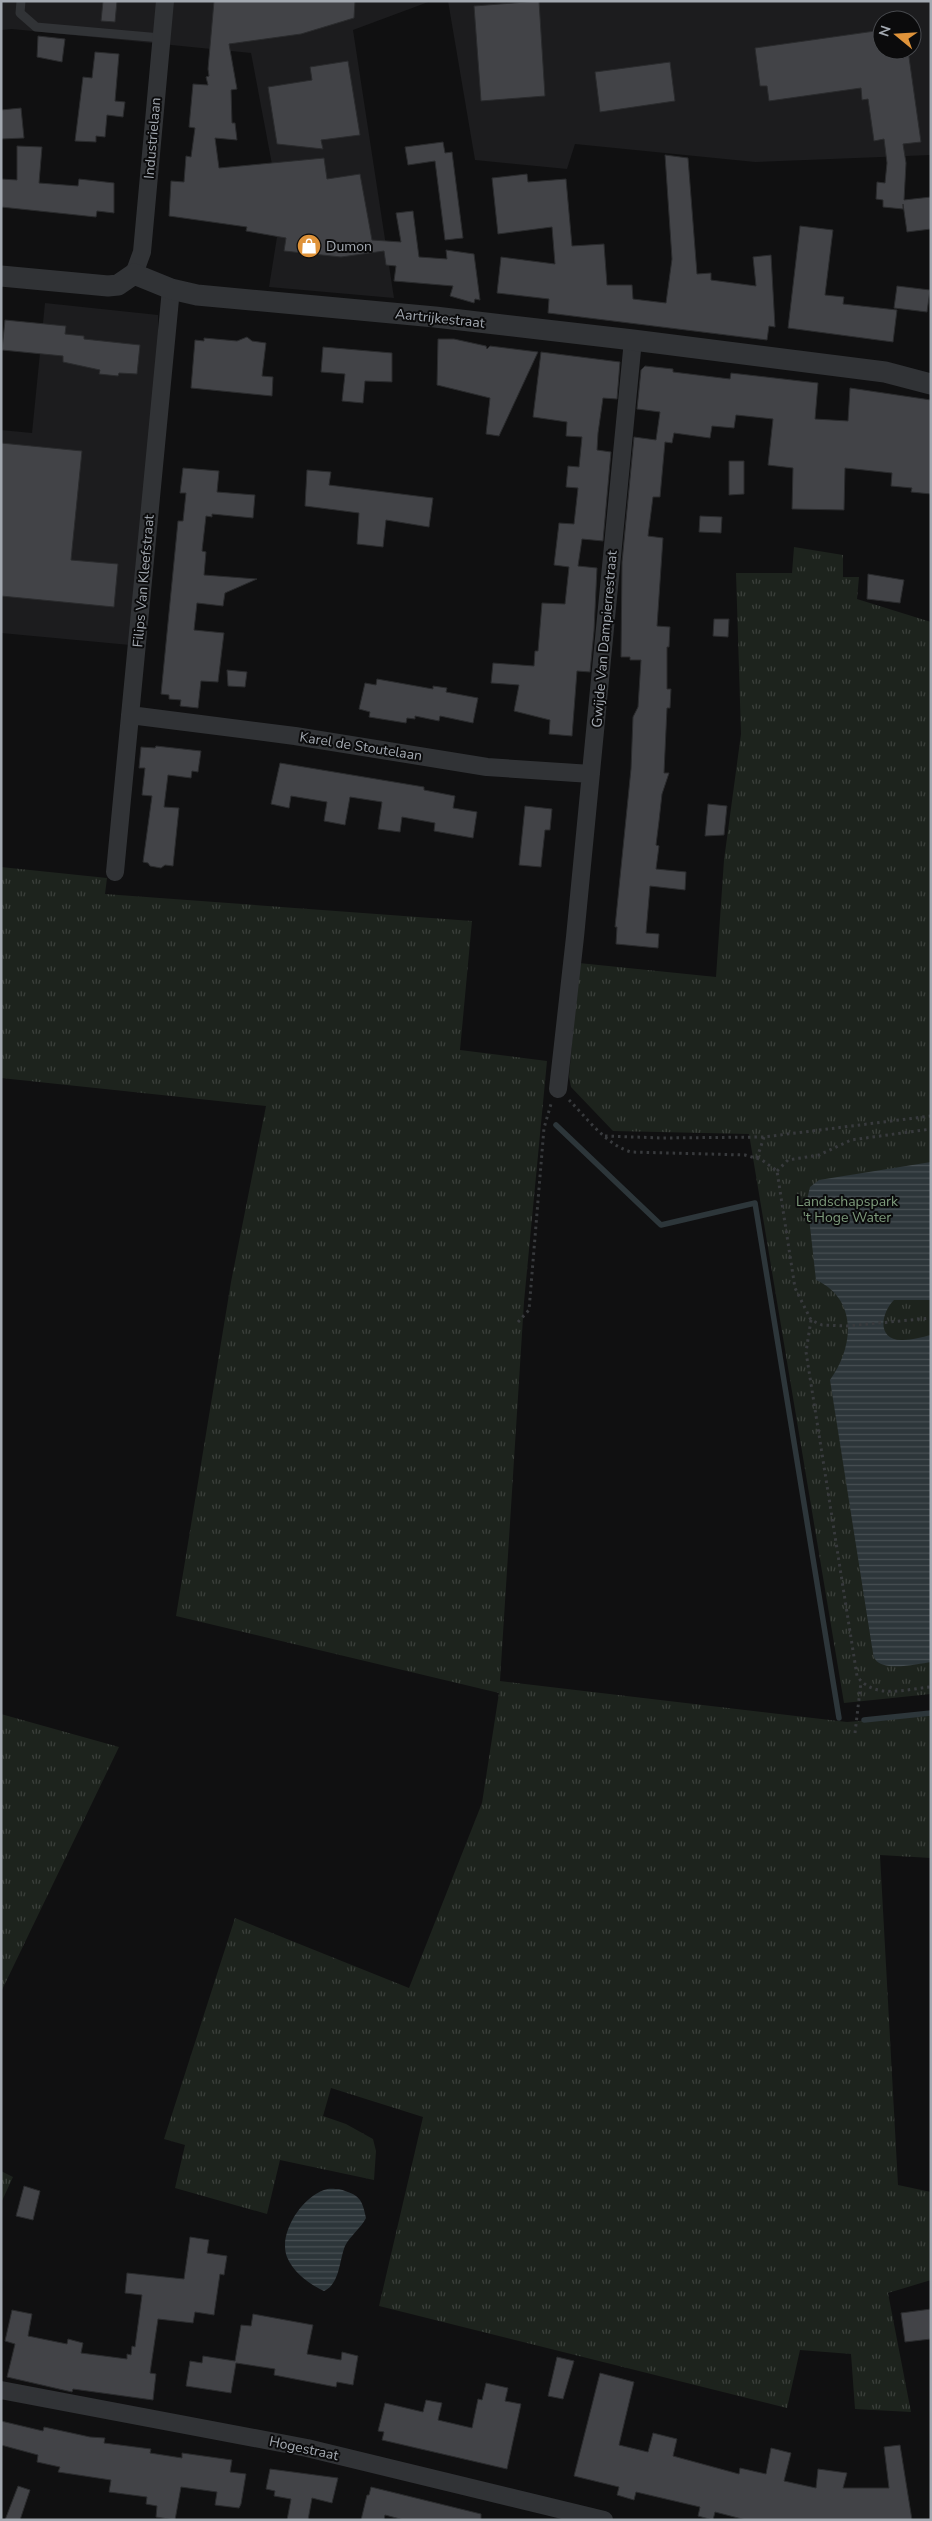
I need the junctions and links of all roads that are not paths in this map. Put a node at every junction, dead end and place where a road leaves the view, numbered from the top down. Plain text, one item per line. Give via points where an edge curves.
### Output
1 (21, 1) edge
2 (165, 1) edge
3 (161, 38) junction
4 (134, 274) junction
5 (1, 276) edge
6 (171, 289) junction
7 (633, 340) junction
8 (931, 370) edge
9 (885, 372) junction
10 (931, 384) edge
11 (130, 716) junction
12 (591, 774) junction
13 (115, 872) dead end
14 (558, 1089) road end
15 (1, 2390) edge
16 (604, 2520) edge

1 - 3 lane via 20,13 36,27
2 - 3 street, Industrielaan
3 - 4 street, Industrielaan via 142,252
4 - 5 street via 118,285 108,286
4 - 6 street, Aartrijkestraat
6 - 7 street, Aartrijkestraat via 197,295 436,317
6 - 11 street, Filips Van Kleefstraat
7 - 9 street, Aartrijkestraat
7 - 12 street, Gwijde Van Dampierrestraat
8 - 9 street, Aartrijkestraat
9 - 10 street, Aartrijkestraat
11 - 12 street, Karel de Stoutelaan via 295,736 487,767
11 - 13 street, Filips Van Kleefstraat
12 - 14 street, Gwijde Van Dampierrestraat
15 - 16 street, Hogestraat via 307,2448

